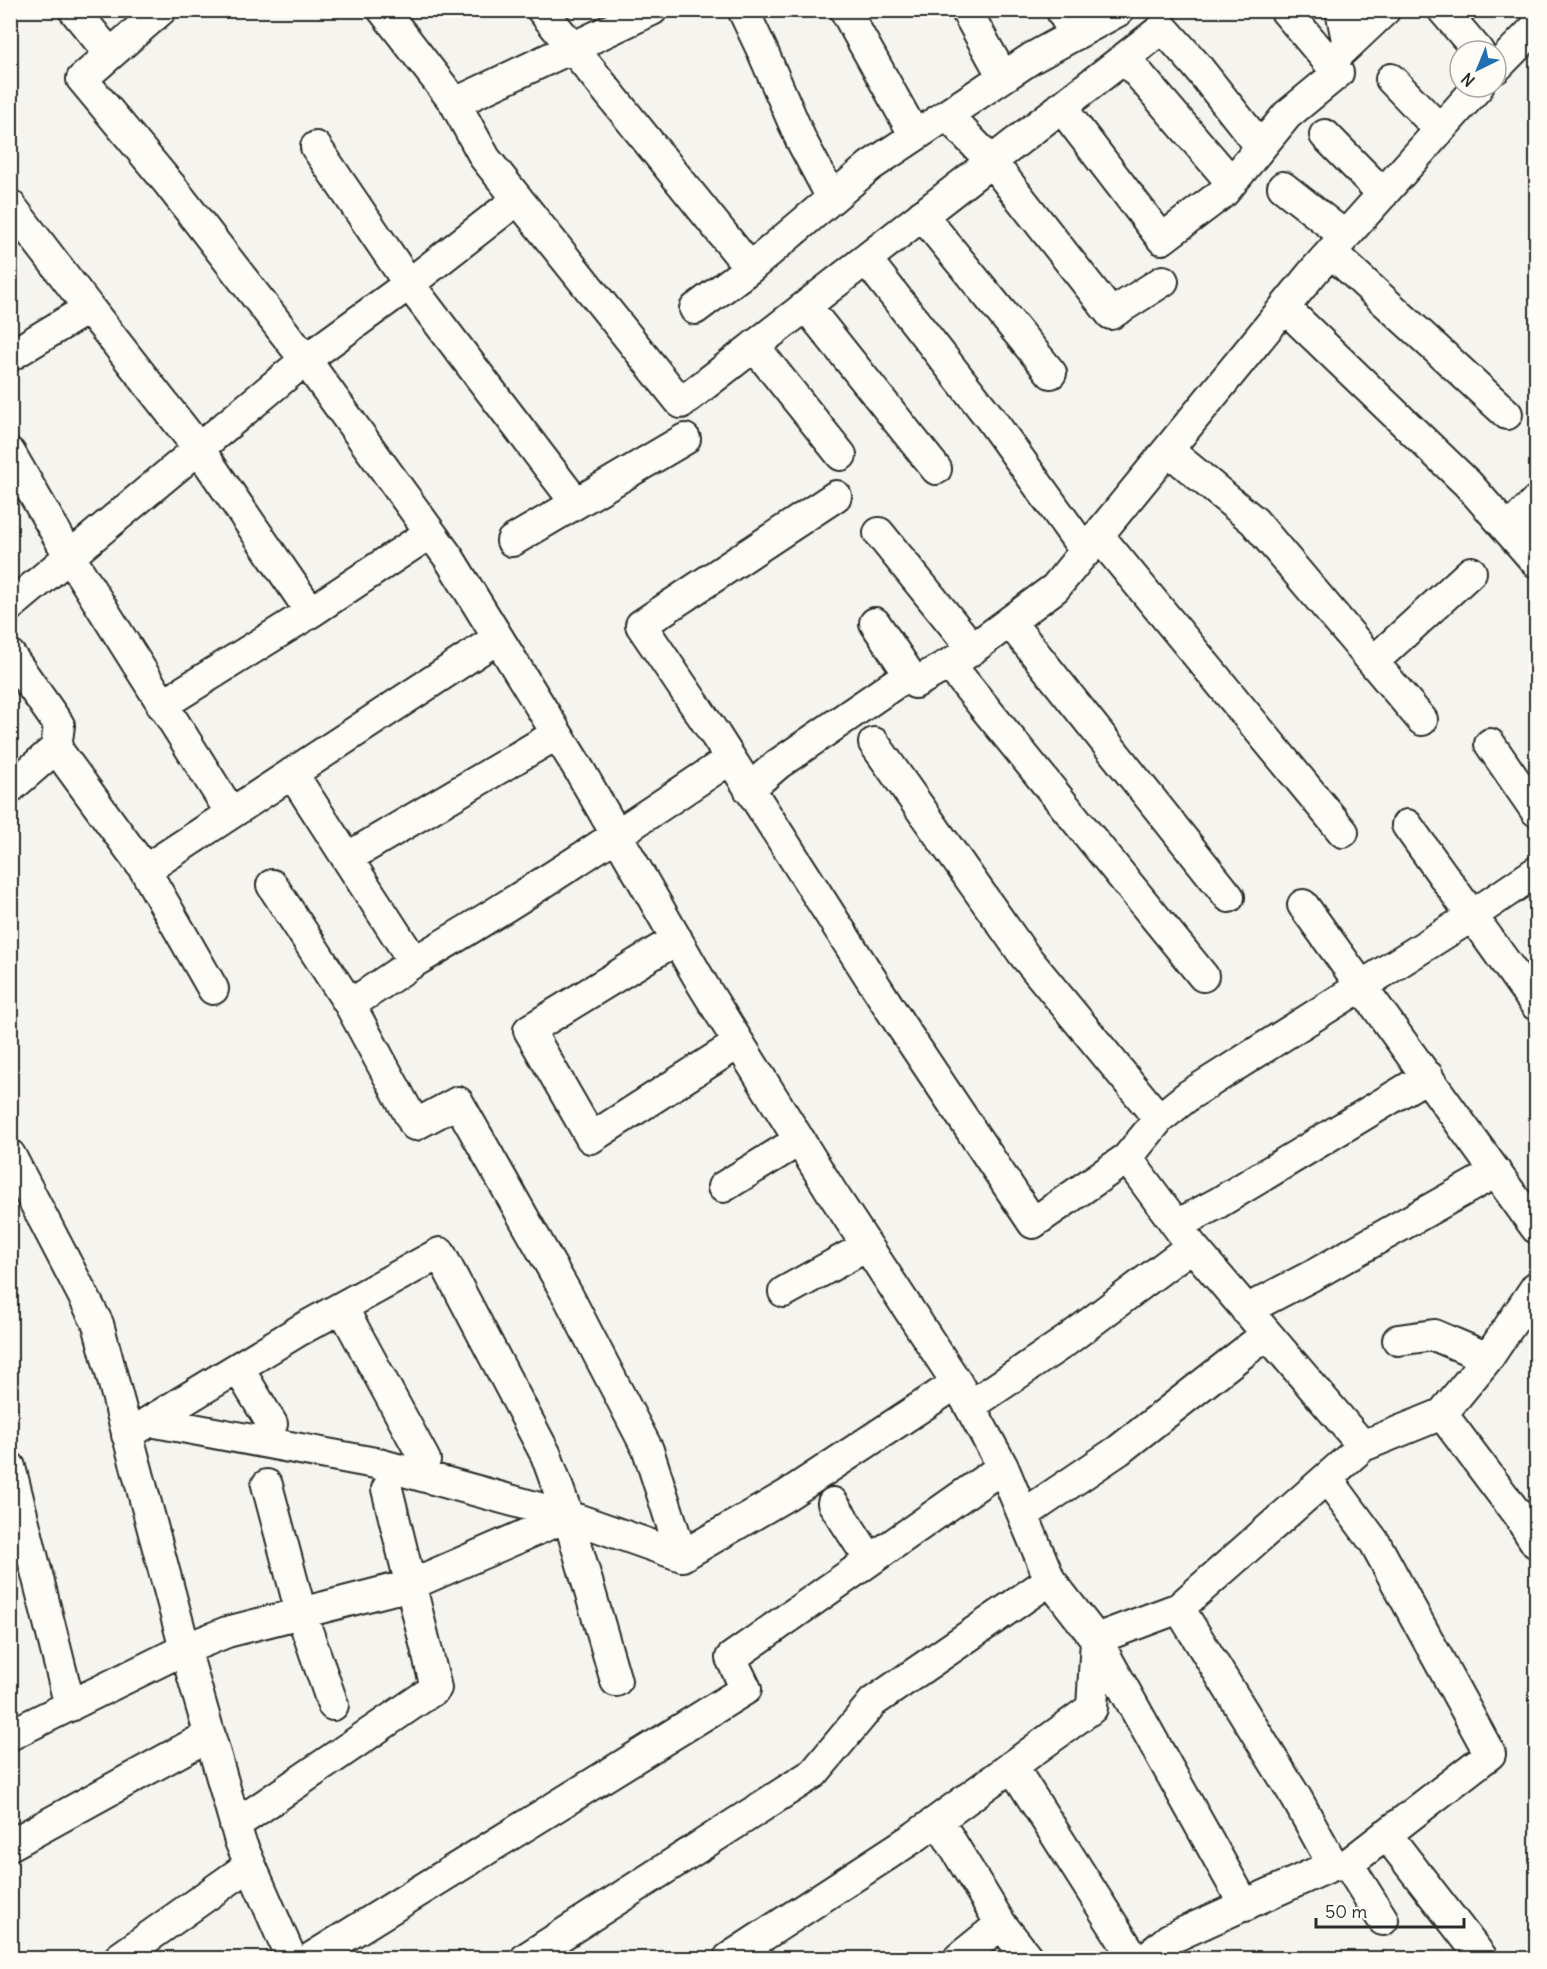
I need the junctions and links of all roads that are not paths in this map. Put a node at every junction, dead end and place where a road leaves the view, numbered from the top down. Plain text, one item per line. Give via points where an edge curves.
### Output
1 (74, 10) edge
2 (161, 10) edge
3 (383, 10) edge
4 (542, 10) edge
5 (652, 10) edge
6 (743, 10) edge
7 (845, 10) edge
8 (966, 10) edge
9 (1285, 10) edge
10 (1341, 10) edge
11 (1385, 10) edge
12 (1443, 10) edge
13 (1118, 11) edge
14 (1068, 23) edge
15 (1536, 27) edge
16 (1468, 39) edge
17 (571, 48) junction
18 (1132, 52) junction
19 (111, 54) junction
20 (1339, 54) junction
21 (1508, 56) edge
22 (1003, 77) junction
23 (1391, 79) dead end
24 (1467, 99) edge
25 (455, 103) junction
26 (1061, 107) junction
27 (946, 115) junction
28 (1440, 130) junction
29 (1324, 135) dead end
30 (915, 136) junction
31 (1260, 146) junction
32 (316, 147) dead end
33 (992, 161) junction
34 (1231, 182) junction
35 (1282, 187) dead end
36 (1383, 194) junction
37 (832, 198) junction
38 (518, 199) junction
39 (10, 204) edge
40 (922, 215) junction
41 (1338, 244) junction
42 (866, 259) junction
43 (750, 268) junction
44 (1163, 281) dead end
45 (409, 284) junction
46 (806, 306) junction
47 (89, 308) junction
48 (1284, 308) junction
49 (695, 309) dead end
50 (754, 346) junction
51 (10, 356) edge
52 (305, 360) junction
53 (1051, 373) dead end
54 (1507, 414) dead end
55 (686, 439) dead end
56 (199, 449) junction
57 (1169, 451) junction
58 (10, 453) edge
59 (841, 455) dead end
60 (936, 469) dead end
61 (836, 496) dead end
62 (1536, 501) edge
63 (576, 503) junction
64 (1508, 530) junction
65 (430, 533) junction
66 (879, 533) dead end
67 (512, 541) dead end
68 (1092, 544) junction
69 (70, 557) junction
70 (1536, 562) edge
71 (1471, 572) dead end
72 (10, 606) edge
73 (311, 612) junction
74 (875, 622) dead end
75 (1010, 622) junction
76 (498, 638) junction
77 (10, 655) edge
78 (962, 657) junction
79 (1373, 662) junction
80 (909, 674) junction
81 (162, 705) junction
82 (1422, 720) dead end
83 (557, 734) junction
84 (874, 742) dead end
85 (1490, 744) dead end
86 (56, 748) junction
87 (730, 759) junction
88 (292, 773) junction
89 (10, 788) edge
90 (749, 789) junction
91 (1536, 811) edge
92 (231, 813) junction
93 (1407, 825) dead end
94 (1343, 832) dead end
95 (617, 835) junction
96 (347, 858) junction
97 (145, 870) junction
98 (1536, 872) edge
99 (272, 885) dead end
100 (1229, 897) dead end
101 (1303, 905) dead end
102 (1472, 916) junction
103 (677, 939) junction
104 (414, 962) junction
105 (1203, 976) dead end
106 (1361, 987) junction
107 (213, 988) dead end
108 (350, 1005) junction
109 (1536, 1005) edge
110 (739, 1043) junction
111 (1428, 1077) junction
112 (1159, 1119) junction
113 (800, 1140) junction
114 (10, 1155) edge
115 (1127, 1158) junction
116 (1496, 1172) junction
117 (723, 1187) dead end
118 (1536, 1228) edge
119 (1184, 1235) junction
120 (867, 1246) junction
121 (1536, 1287) edge
122 (784, 1292) dead end
123 (342, 1307) junction
124 (1246, 1310) junction
125 (1267, 1334) junction
126 (1398, 1340) dead end
127 (1488, 1358) junction
128 (238, 1368) junction
129 (963, 1394) junction
130 (1442, 1414) junction
131 (272, 1424) dead end
132 (138, 1428) junction
133 (1363, 1446) junction
134 (425, 1460) dead end
135 (10, 1467) edge
136 (1003, 1467) junction
137 (1327, 1478) junction
138 (267, 1485) dead end
139 (387, 1489) dead end
140 (833, 1503) dead end
141 (1023, 1515) junction
142 (568, 1516) junction
143 (1536, 1543) edge
144 (682, 1556) junction
145 (870, 1560) junction
146 (1050, 1580) junction
147 (410, 1585) junction
148 (1179, 1608) junction
149 (301, 1613) junction
150 (1096, 1639) junction
151 (185, 1649) junction
152 (616, 1681) dead end
153 (333, 1705) dead end
154 (70, 1706) junction
155 (10, 1735) edge
156 (210, 1735) junction
157 (1012, 1766) junction
158 (938, 1820) junction
159 (236, 1825) junction
160 (1386, 1834) junction
161 (10, 1845) edge
162 (250, 1864) junction
163 (1340, 1865) junction
164 (1245, 1906) junction
165 (1383, 1920) dead end
166 (1001, 1924) junction
167 (119, 1959) edge
168 (291, 1959) edge
169 (310, 1959) edge
170 (526, 1959) edge
171 (729, 1959) edge
172 (959, 1959) edge
173 (1028, 1959) edge
174 (1134, 1959) edge
175 (1146, 1959) edge
176 (1482, 1959) edge

1 - 19 street
2 - 19 street
3 - 25 street
4 - 17 street
5 - 17 street
6 - 37 street via 801,140
7 - 30 street
8 - 22 street
9 - 20 street
10 - 20 street
11 - 20 street
12 - 16 street
13 - 14 street
13 - 18 street
14 - 22 street via 1032,58
15 - 21 street
17 - 25 street
17 - 43 street
18 - 26 street
18 - 31 street via 1163,28
18 - 34 street
19 - 52 street via 82,79 170,185
20 - 31 street via 1338,73 1287,115
22 - 27 street
23 - 28 street
24 - 28 street
25 - 38 street via 485,158
26 - 33 street
26 - 34 street via 1162,239 1224,192
27 - 30 street
27 - 33 street
28 - 36 street
29 - 36 street
30 - 37 street
31 - 34 street
32 - 45 street
33 - 40 street
33 - 44 street via 1111,314
35 - 41 street
36 - 41 street
37 - 43 street
38 - 45 street
38 - 50 street via 681,403
39 - 47 street
40 - 42 street
40 - 53 street
41 - 48 street
41 - 54 street
42 - 46 street
42 - 68 street
43 - 49 street
45 - 52 street
45 - 63 street
46 - 50 street
46 - 60 street
47 - 51 street
47 - 56 street
48 - 57 street
48 - 64 street via 1468,484
50 - 59 street
52 - 56 street
52 - 65 street
55 - 63 street
56 - 69 street
56 - 73 street
57 - 68 street
57 - 79 street via 1254,521
58 - 69 street
61 - 87 street via 641,625
62 - 64 street
63 - 67 street
64 - 70 street
65 - 73 street
65 - 76 street
66 - 78 street
68 - 75 street via 1055,588
68 - 94 street
69 - 72 street
69 - 81 street
71 - 79 street
73 - 81 street
74 - 80 street
75 - 78 street
75 - 100 street
76 - 83 street
76 - 88 street
77 - 86 street via 59,725
78 - 80 street via 915,683
78 - 105 street
79 - 82 street
80 - 90 street via 778,764
81 - 92 street
83 - 95 street
83 - 96 street
84 - 112 street via 1024,955
85 - 91 street
86 - 89 street
86 - 97 street
87 - 90 street
87 - 95 street
88 - 92 street
88 - 96 street
90 - 115 street via 1033,1222
92 - 97 street
93 - 102 street
95 - 103 street
95 - 104 street
96 - 104 street
97 - 107 street
98 - 102 street
99 - 108 street
101 - 106 street
102 - 106 street
102 - 109 street
103 - 110 street
103 - 110 street via 529,1030 591,1138
104 - 108 street
106 - 111 street
106 - 112 street via 1189,1095
108 - 144 street via 415,1125 458,1102 568,1296 648,1450
110 - 113 street
111 - 116 street
111 - 119 street via 1218,1203
112 - 115 street
113 - 117 street
113 - 120 street
114 - 132 street via 98,1324
115 - 119 street
116 - 118 street
116 - 124 street
119 - 124 street
119 - 129 street via 1066,1341
120 - 122 street
120 - 129 street
121 - 127 street
123 - 128 street
123 - 134 street
123 - 142 street via 440,1253 546,1455
124 - 125 street
125 - 133 street
125 - 141 street via 1119,1450
126 - 127 street via 1434,1335
127 - 130 street
128 - 131 street
128 - 132 street
129 - 136 street
129 - 144 street
130 - 133 street
130 - 143 street
132 - 142 street via 375,1463
132 - 151 street via 157,1540
133 - 137 street
135 - 154 street
136 - 141 street
136 - 145 street
137 - 148 street
137 - 160 street via 1375,1543 1490,1754
138 - 149 street
139 - 147 street
140 - 145 street
141 - 146 street
142 - 144 street
142 - 147 street
142 - 152 street
145 - 169 street via 731,1658 746,1689
146 - 150 street
146 - 170 street via 873,1702 814,1773
147 - 149 street
147 - 159 street via 436,1688
148 - 150 street
148 - 163 street
149 - 151 street via 227,1632
149 - 153 street
150 - 157 street via 1092,1708
150 - 164 street
151 - 154 street
151 - 156 street
154 - 155 street
156 - 159 street
156 - 161 street
157 - 158 street
157 - 174 street
158 - 166 street
158 - 171 street
159 - 162 street
160 - 163 street
160 - 176 street
162 - 167 street
162 - 168 street
163 - 164 street
163 - 165 street
164 - 175 street via 1169,1939
166 - 172 street
166 - 173 street

